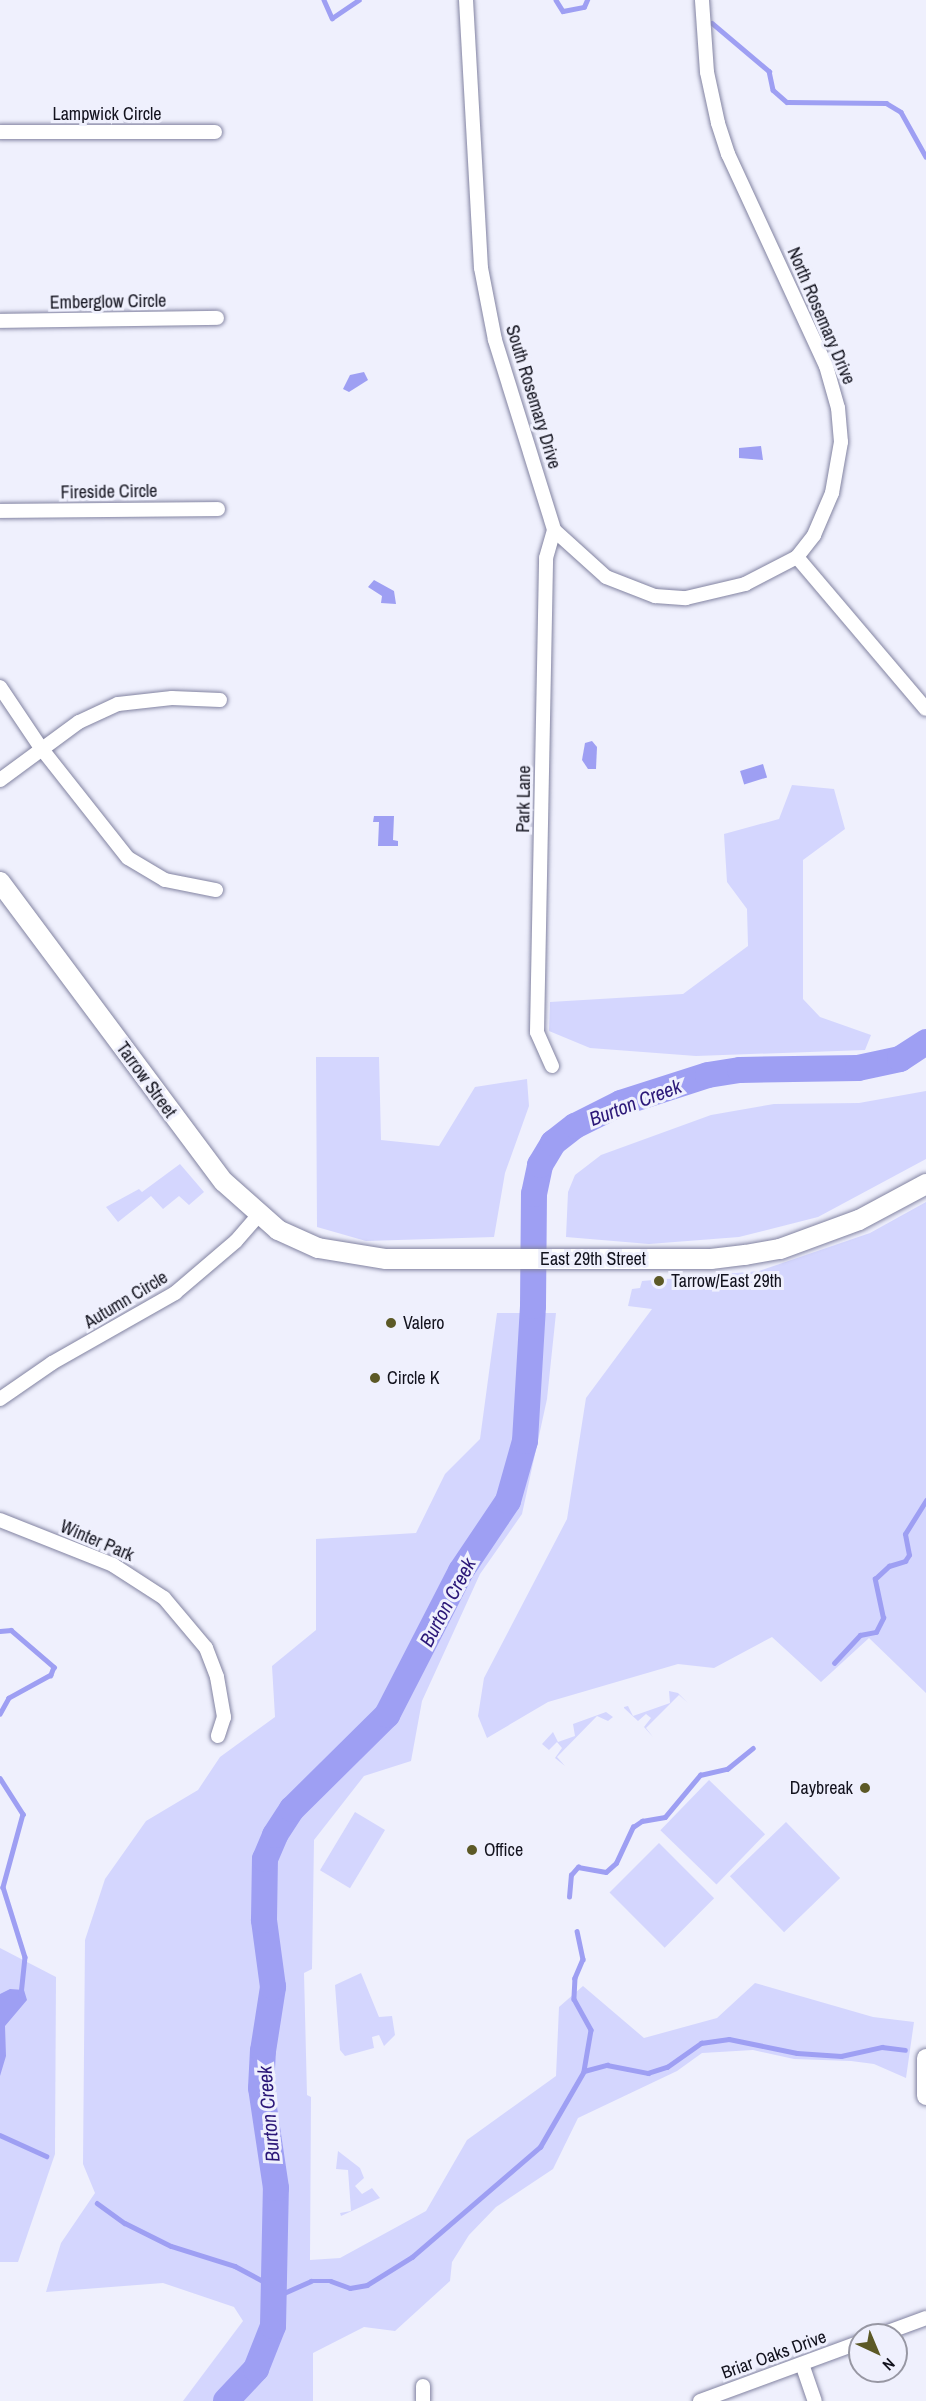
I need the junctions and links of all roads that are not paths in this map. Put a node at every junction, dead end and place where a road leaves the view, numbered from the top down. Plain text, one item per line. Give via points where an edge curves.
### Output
1 (466, 0) edge
2 (702, 0) edge
3 (0, 132) edge
4 (215, 132) dead end
5 (217, 318) dead end
6 (0, 321) edge
7 (219, 509) dead end
8 (0, 511) edge
9 (554, 530) junction
10 (796, 557) junction
11 (0, 687) edge
12 (220, 700) dead end
13 (926, 709) edge
14 (41, 748) junction
15 (0, 780) edge
16 (0, 882) edge
17 (216, 890) dead end
18 (552, 1066) dead end
19 (926, 1184) edge
20 (258, 1216) junction
21 (318, 1248) joint
22 (0, 1400) edge
23 (0, 1520) edge
24 (218, 1736) dead end
25 (926, 2058) edge
26 (926, 2096) edge
27 (926, 2318) edge
28 (908, 2325) edge
29 (848, 2347) edge
30 (802, 2364) junction
31 (423, 2386) dead end
32 (423, 2401) edge
33 (700, 2401) edge
34 (815, 2401) edge

1 - 9 street, South Rosemary Drive via 481,268 495,340
2 - 10 street, North Rosemary Drive via 711,99 728,153 826,366 838,408 841,442 832,493 814,535
3 - 4 street, Lampwick Circle
5 - 6 street, Emberglow Circle
7 - 8 street, Fireside Circle
9 - 10 street via 606,578 669,598 722,592 763,576
9 - 18 street, Park Lane via 546,558 537,1032
10 - 13 street
11 - 14 street
12 - 14 street via 172,698 118,704 79,722
14 - 15 street
14 - 17 street via 128,858 165,880
16 - 20 main road, Tarrow Street via 182,1128 224,1182
19 - 21 main road, East 29th Street via 859,1220 780,1249 711,1259 386,1259
20 - 21 main road, Tarrow Street via 289,1236
20 - 22 street, Autumn Circle via 228,1248 175,1293 52,1363
23 - 24 street, Winter Park via 113,1565 164,1598 206,1648 217,1677 224,1717
25 - 26 street
27 - 28 street
29 - 30 street, Briar Oaks Drive
30 - 33 street, Briar Oaks Drive
30 - 34 street
31 - 32 street

